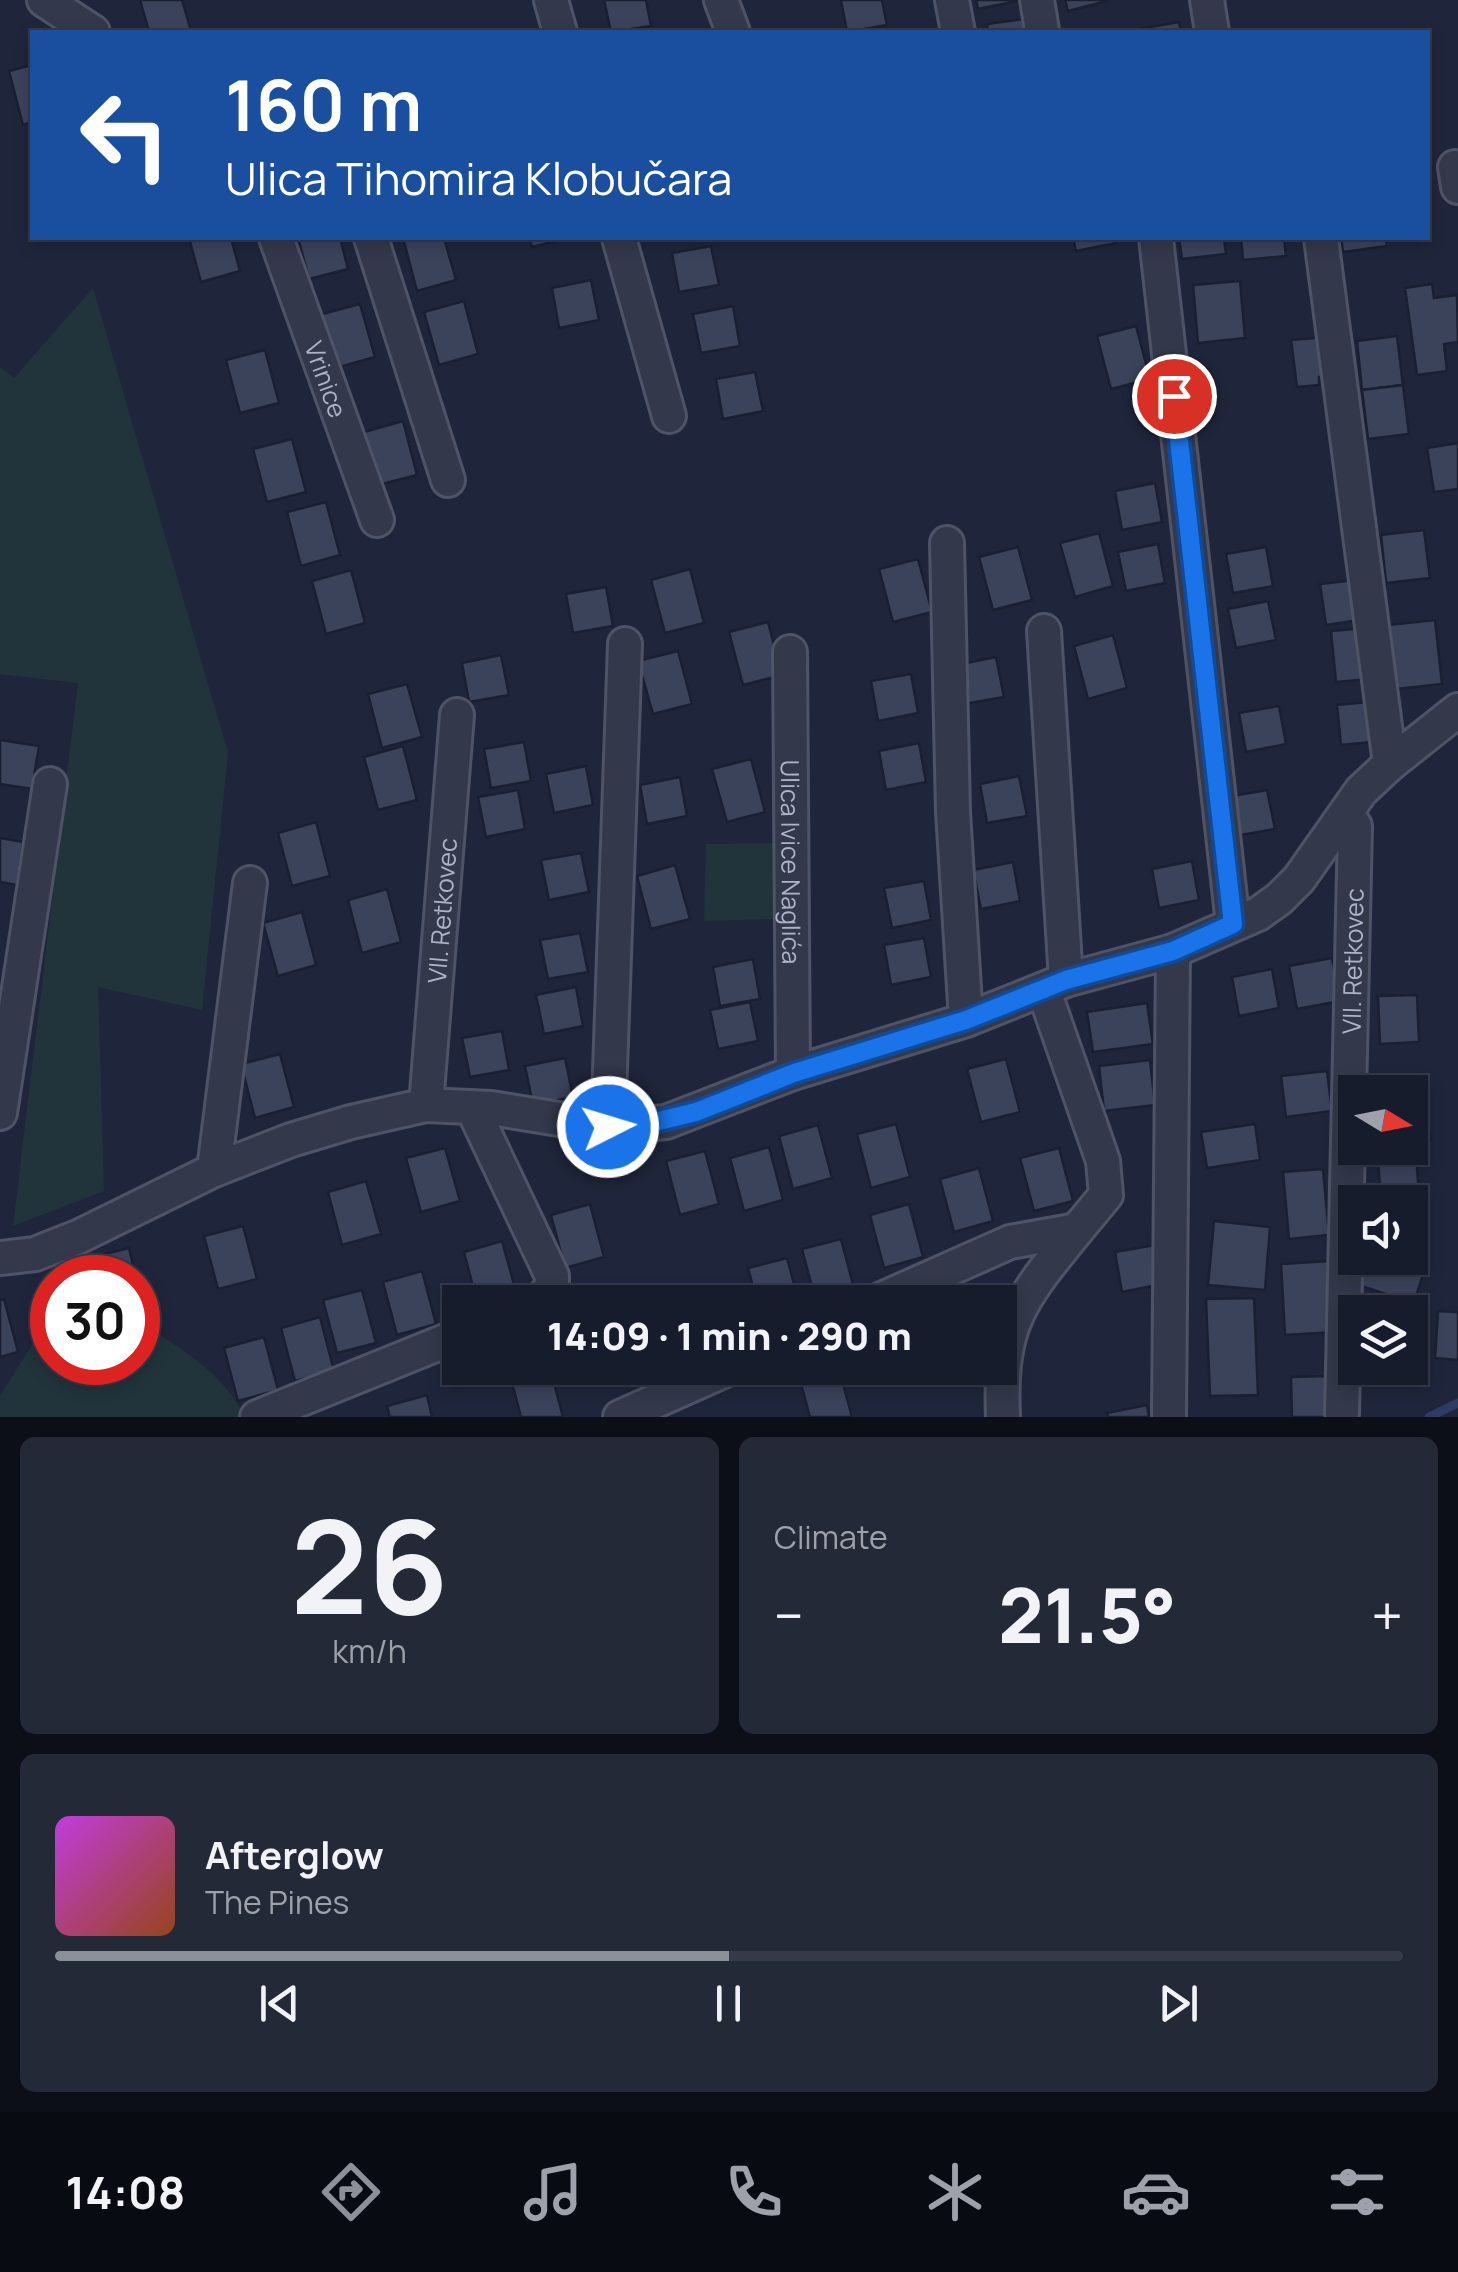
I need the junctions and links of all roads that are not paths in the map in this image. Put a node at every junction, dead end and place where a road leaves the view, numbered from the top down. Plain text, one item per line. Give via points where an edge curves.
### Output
1 (44, 0) edge
2 (551, 0) edge
3 (722, 0) edge
4 (952, 0) edge
5 (1208, 0) edge
6 (90, 30) edge
7 (559, 30) edge
8 (732, 30) edge
9 (958, 30) edge
10 (1212, 30) edge
11 (277, 240) edge
12 (372, 240) edge
13 (619, 240) edge
14 (1156, 240) edge
15 (1320, 240) edge
16 (670, 416) dead end
17 (448, 480) dead end
18 (377, 520) dead end
19 (947, 543) dead end
20 (1044, 631) dead end
21 (625, 644) dead end
22 (790, 652) dead end
23 (1458, 710) edge
24 (457, 715) dead end
25 (1390, 764) junction
26 (50, 784) dead end
27 (1346, 813) junction
28 (250, 883) dead end
29 (1233, 924) junction
30 (1173, 951) junction
31 (1055, 986) junction
32 (966, 1020) junction
33 (794, 1073) junction
34 (426, 1105) junction
35 (472, 1107) junction
36 (0, 1113) edge
37 (608, 1127) junction
38 (214, 1170) junction
39 (1077, 1230) junction
40 (0, 1258) edge
41 (552, 1285) edge
42 (914, 1285) edge
43 (442, 1342) edge
44 (692, 1385) edge
45 (1342, 1413) dead end
46 (257, 1417) edge
47 (620, 1417) edge
48 (1003, 1417) edge
49 (1170, 1417) edge

1 - 6 street
2 - 7 street
3 - 8 street
4 - 9 street
5 - 10 street
11 - 18 street, Vrinice
12 - 17 street
13 - 16 street
14 - 29 street
15 - 25 street
19 - 32 street
20 - 31 street
21 - 37 street
22 - 33 street, Ulica Ivice Naglića
23 - 25 street
24 - 34 street, VII. Retkovec
25 - 27 street
26 - 36 street
27 - 29 street via 1289,889
27 - 45 street, VII. Retkovec via 1356,826
28 - 38 street
29 - 30 street
30 - 31 street
30 - 49 street
31 - 32 street
31 - 39 street via 1103,1161 1106,1195
32 - 33 street
33 - 37 street via 666,1122
34 - 35 street
34 - 38 street via 291,1140
35 - 37 street
35 - 41 street
38 - 40 street via 78,1237 35,1254
39 - 42 street via 1010,1242
39 - 48 street via 1028,1292 1008,1334
43 - 46 street
44 - 47 street

